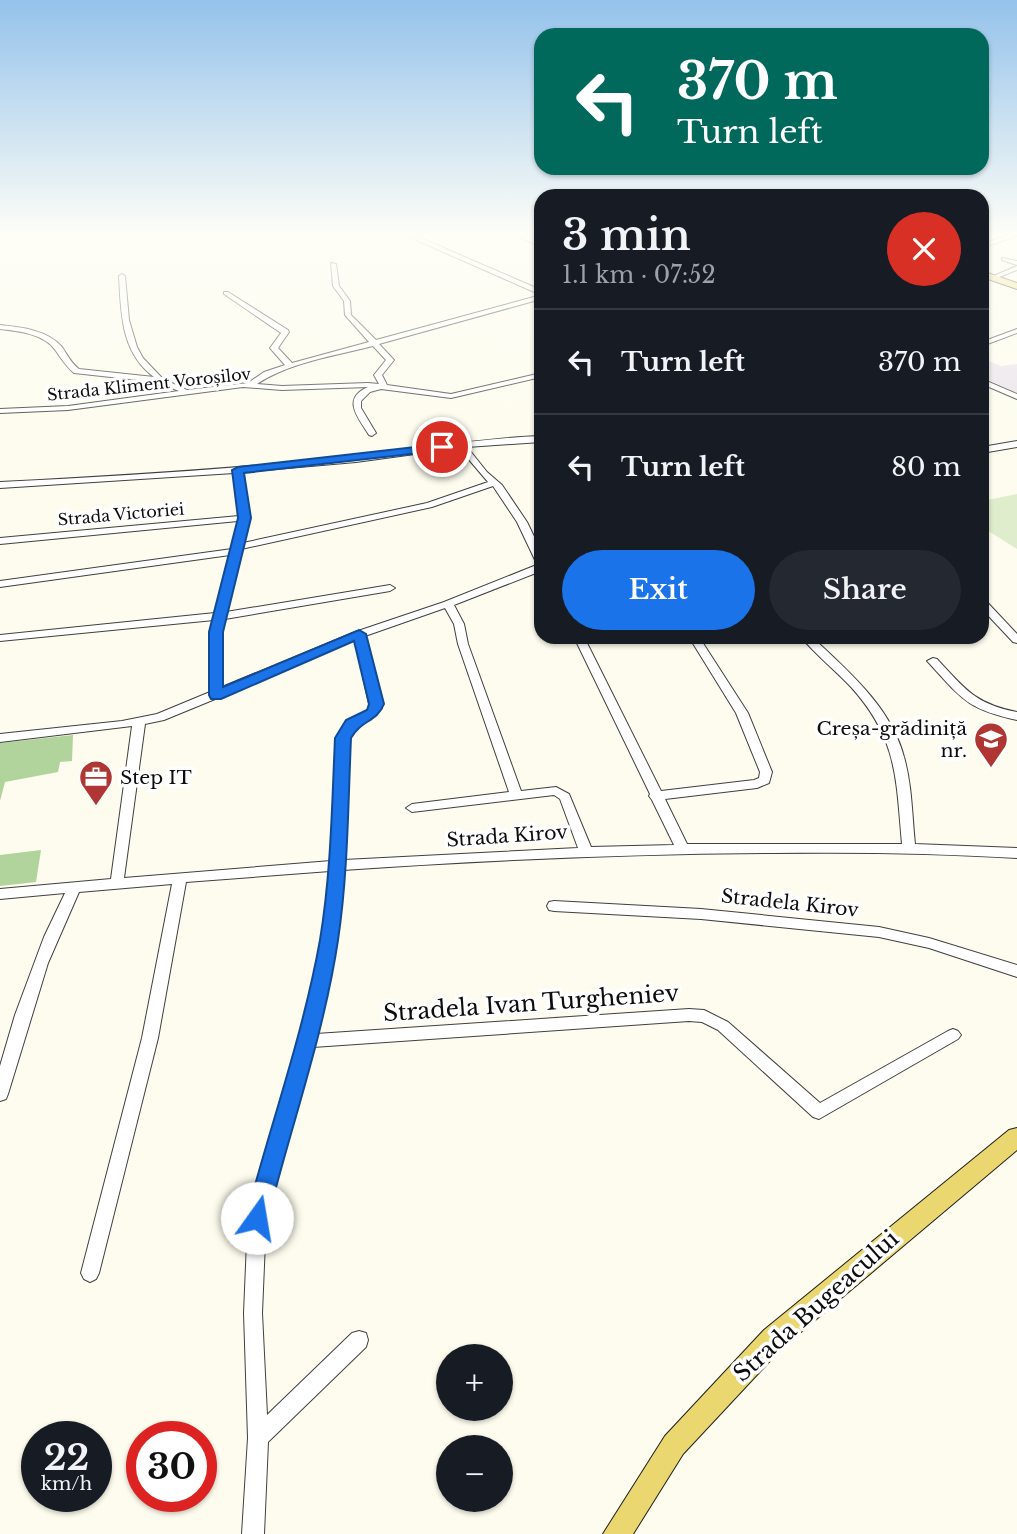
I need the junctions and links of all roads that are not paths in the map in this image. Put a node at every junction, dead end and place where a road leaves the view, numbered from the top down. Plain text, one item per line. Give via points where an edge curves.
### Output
1 (125, 308) edge
2 (248, 308) edge
3 (348, 308) edge
4 (498, 308) edge
5 (0, 327) edge
6 (1017, 331) edge
7 (989, 341) edge
8 (376, 343) junction
9 (289, 366) junction
10 (534, 377) edge
11 (166, 382) junction
12 (989, 384) edge
13 (250, 385) junction
14 (384, 386) junction
15 (191, 391) junction
16 (1017, 397) edge
17 (0, 411) edge
18 (372, 433) dead end
19 (534, 439) edge
20 (461, 444) junction
21 (1017, 444) edge
22 (989, 449) edge
23 (238, 470) junction
24 (493, 483) junction
25 (0, 485) edge
26 (244, 518) junction
27 (0, 541) edge
28 (238, 549) junction
29 (534, 549) edge
30 (534, 567) edge
31 (0, 584) edge
32 (390, 588) dead end
33 (447, 604) junction
34 (989, 610) edge
35 (221, 615) junction
36 (359, 634) junction
37 (0, 638) edge
38 (1017, 640) edge
39 (582, 644) edge
40 (698, 644) edge
41 (813, 644) edge
42 (933, 661) dead end
43 (216, 695) junction
44 (1017, 716) edge
45 (139, 722) junction
46 (0, 738) edge
47 (516, 794) junction
48 (655, 796) junction
49 (412, 808) dead end
50 (682, 847) junction
51 (909, 849) junction
52 (585, 850) junction
53 (1017, 853) edge
54 (337, 866) junction
55 (180, 879) junction
56 (117, 882) junction
57 (75, 887) junction
58 (0, 894) edge
59 (554, 906) dead end
60 (1017, 971) edge
61 (953, 1035) dead end
62 (307, 1041) junction
63 (0, 1094) edge
64 (1017, 1137) edge
65 (90, 1273) dead end
66 (359, 1340) dead end
67 (258, 1438) junction
68 (253, 1534) edge
69 (617, 1534) edge

1 - 11 street via 127,336 142,364
2 - 9 street via 285,332 274,348
3 - 8 street via 348,315
4 - 8 street
5 - 11 street via 47,341 77,371
6 - 7 street
8 - 9 street
8 - 14 street via 390,360 378,375
9 - 13 street
10 - 14 street, Strada Kliment Voroșilov via 451,396
11 - 15 street
12 - 16 street
13 - 14 street, Strada Kliment Voroșilov
13 - 15 street, Strada Kliment Voroșilov
14 - 18 street via 367,390 356,400
15 - 17 street, Strada Kliment Voroșilov via 68,408
19 - 20 street
20 - 23 street
20 - 24 street
21 - 22 street
23 - 25 street
23 - 26 street
24 - 28 street via 429,505
24 - 29 street via 522,522
26 - 27 street, Strada Victoriei
26 - 28 street
28 - 31 street
28 - 35 street
30 - 33 street
32 - 35 street
33 - 36 street
33 - 47 street via 459,624
34 - 38 street
35 - 37 street
35 - 43 street via 215,651
36 - 43 street
36 - 54 street via 377,704 373,713 352,723 343,738
39 - 48 street
40 - 48 street via 742,713 766,772 765,780
41 - 51 street via 885,723 898,760
42 - 44 street via 967,700
43 - 45 street
45 - 46 street
45 - 56 street
47 - 49 street
47 - 52 street via 556,791 565,797
48 - 50 street
50 - 51 street, Strada Kirov
50 - 52 street, Strada Kirov
51 - 53 street, Strada Kirov
52 - 54 street, Strada Kirov
54 - 55 street, Strada Kirov
54 - 62 street via 329,940
55 - 56 street, Strada Kirov
55 - 65 street via 150,1038
56 - 57 street, Strada Kirov
57 - 58 street, Strada Kirov
57 - 63 street via 48,940
59 - 60 street, Stradela Kirov via 701,914 879,932
61 - 62 street, Stradela Ivan Turgheniev via 819,1112 723,1026 704,1016
62 - 67 street via 257,1218 253,1313
64 - 69 main road, Strada Bugeacului via 773,1339 674,1445
66 - 67 street
67 - 68 street

